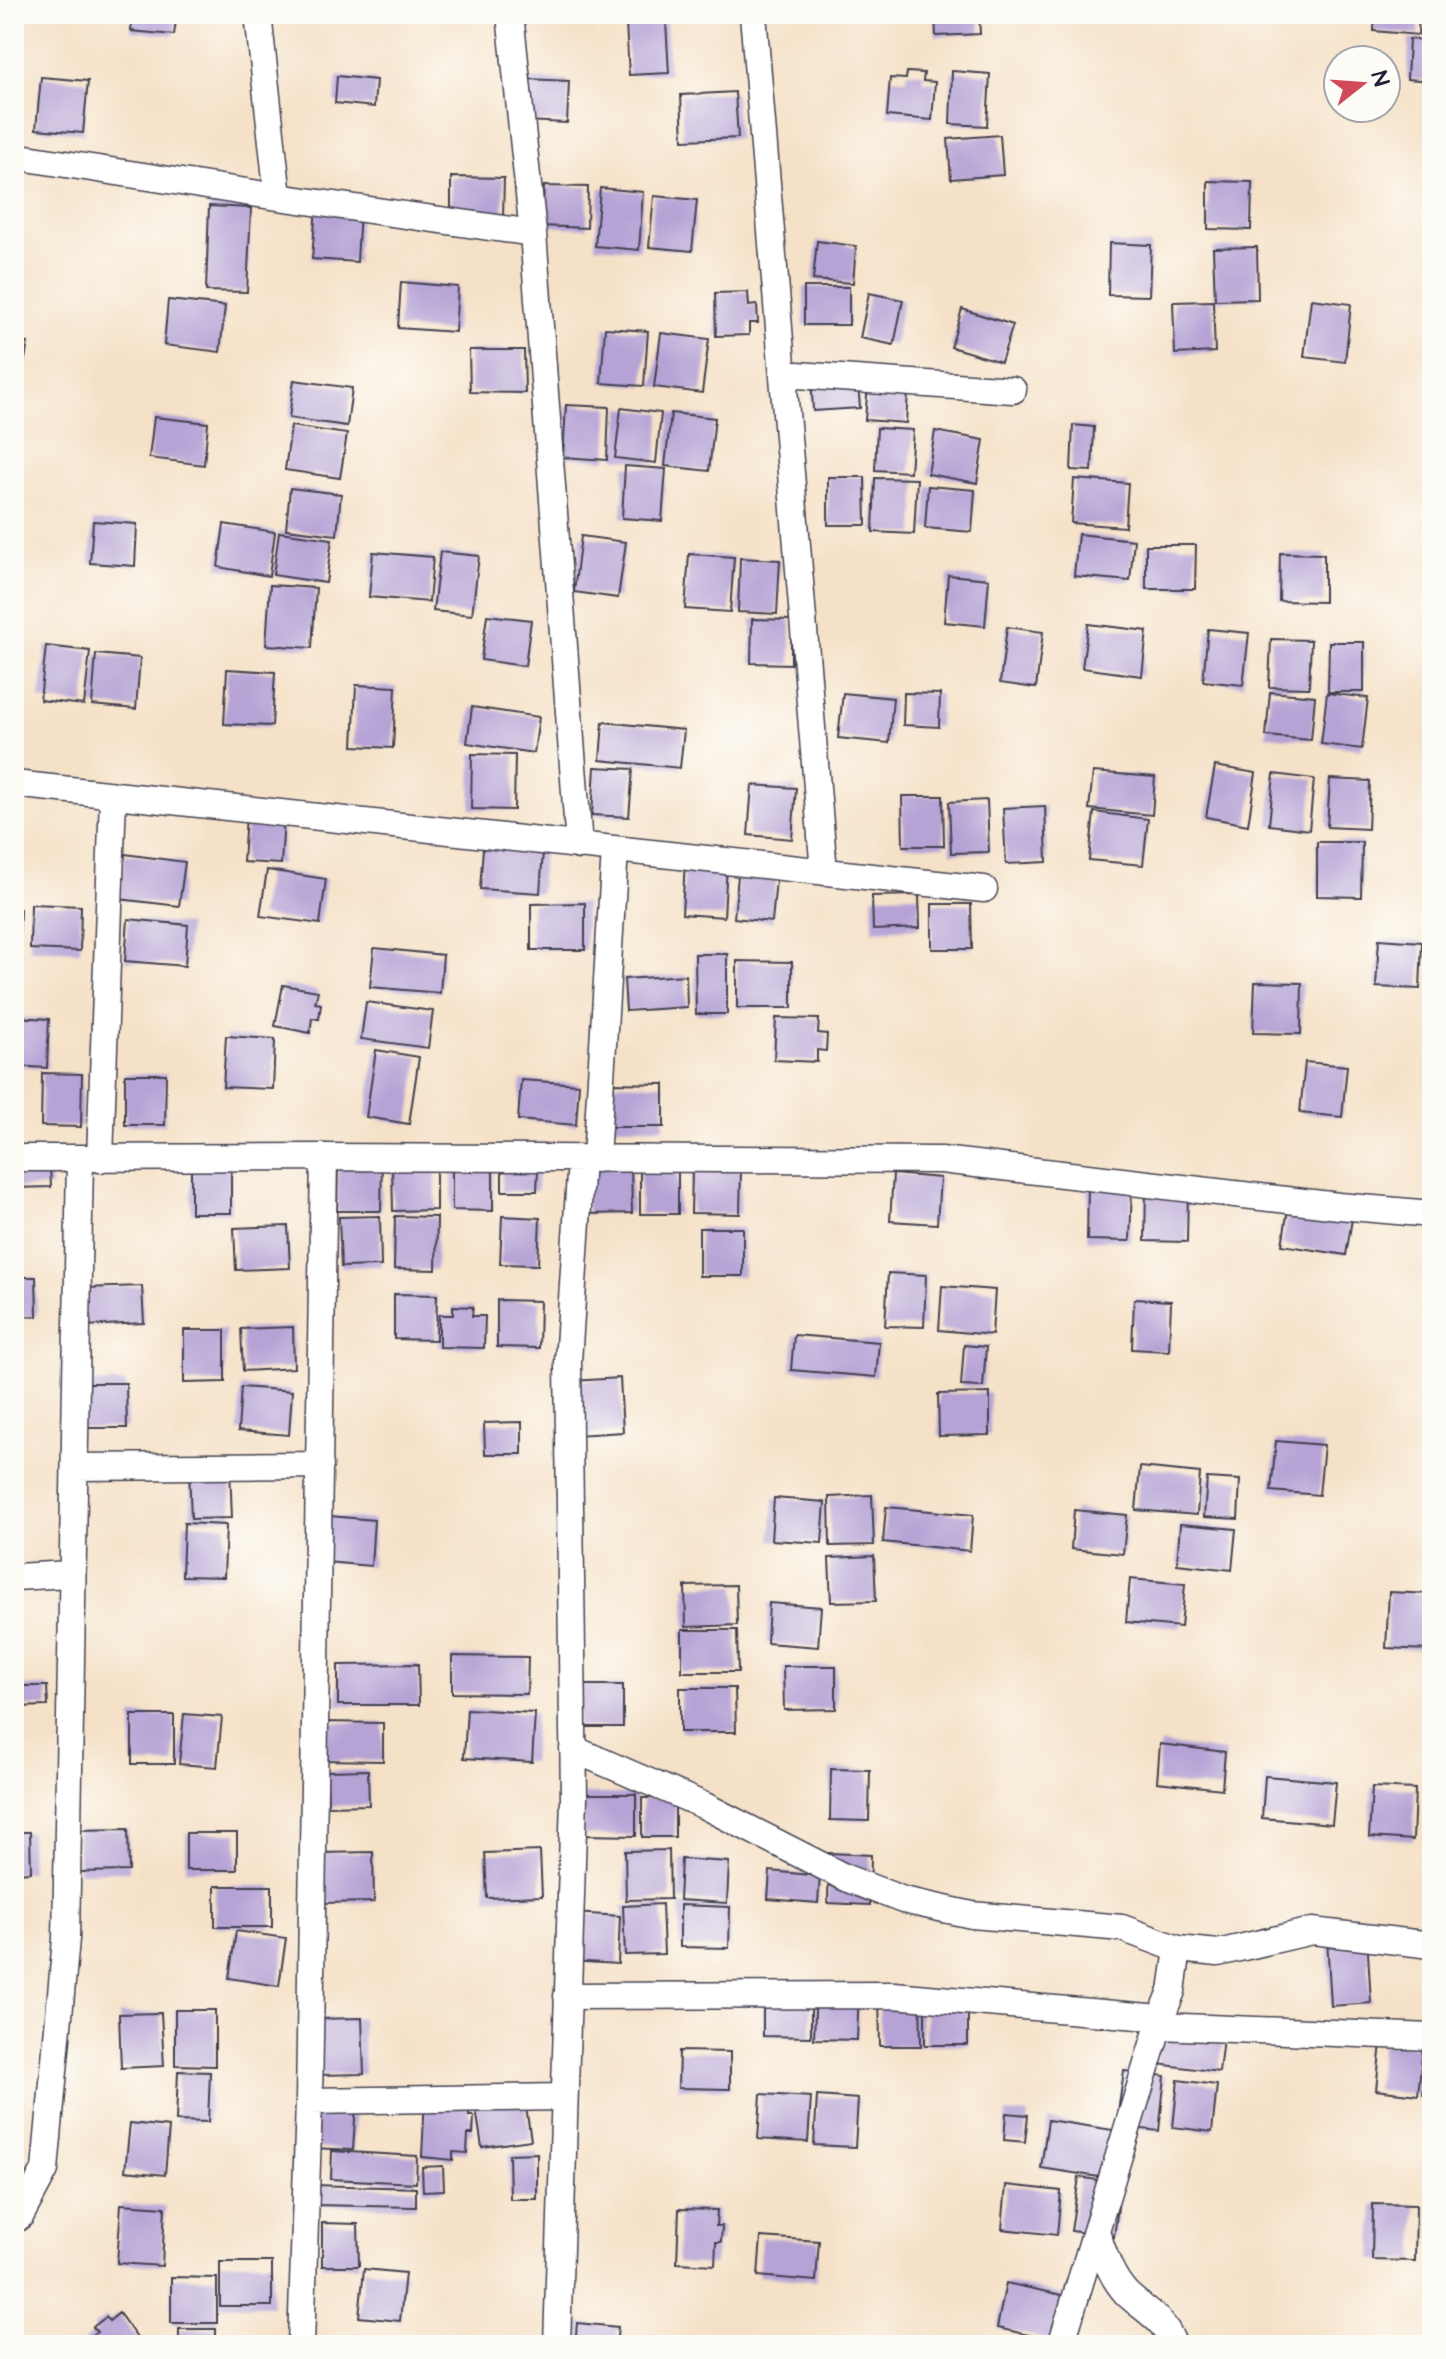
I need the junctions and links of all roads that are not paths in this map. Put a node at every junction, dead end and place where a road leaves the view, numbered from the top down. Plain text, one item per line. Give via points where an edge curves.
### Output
1 (258, 14) edge
2 (510, 14) edge
3 (753, 14) edge
4 (14, 156) edge
5 (278, 197) junction
6 (533, 233) junction
7 (783, 374) junction
8 (1013, 390) dead end
9 (14, 784) edge
10 (113, 796) junction
11 (579, 846) junction
12 (615, 850) junction
13 (824, 872) junction
14 (984, 889) dead end
15 (324, 1157) junction
16 (14, 1158) edge
17 (90, 1159) junction
18 (589, 1159) junction
19 (1432, 1214) edge
20 (320, 1465) junction
21 (75, 1467) junction
22 (71, 1574) junction
23 (14, 1577) edge
24 (573, 1749) junction
25 (1432, 1945) edge
26 (1178, 1949) junction
27 (1218, 1953) junction
28 (1172, 1991) junction
29 (567, 1996) junction
30 (1160, 2022) junction
31 (1432, 2037) edge
32 (564, 2097) junction
33 (309, 2101) junction
34 (14, 2221) edge
35 (1096, 2231) junction
36 (301, 2345) edge
37 (557, 2345) edge
38 (1061, 2345) edge
39 (1173, 2345) edge

1 - 5 street
2 - 6 street
3 - 7 street
4 - 5 street
5 - 6 street
6 - 11 street
7 - 8 street
7 - 13 street
9 - 10 street
10 - 11 street
10 - 17 street
11 - 12 street
12 - 13 street
12 - 18 street
13 - 14 street
15 - 17 street
15 - 18 street
15 - 20 street
16 - 17 street
17 - 21 street
18 - 19 street via 941,1160
18 - 24 street via 568,1362
20 - 21 street
20 - 33 street
21 - 22 street
22 - 23 street
22 - 34 street via 66,1939 45,2170
24 - 26 street via 903,1900 972,1915 1122,1928
24 - 29 street
25 - 27 street via 1312,1931
26 - 27 street
26 - 28 street
27 - 28 street
28 - 30 street
29 - 30 street via 894,1995
29 - 32 street
30 - 31 street
30 - 35 street
32 - 33 street
32 - 37 street
33 - 36 street
35 - 38 street
35 - 39 street via 1112,2274 1163,2324

